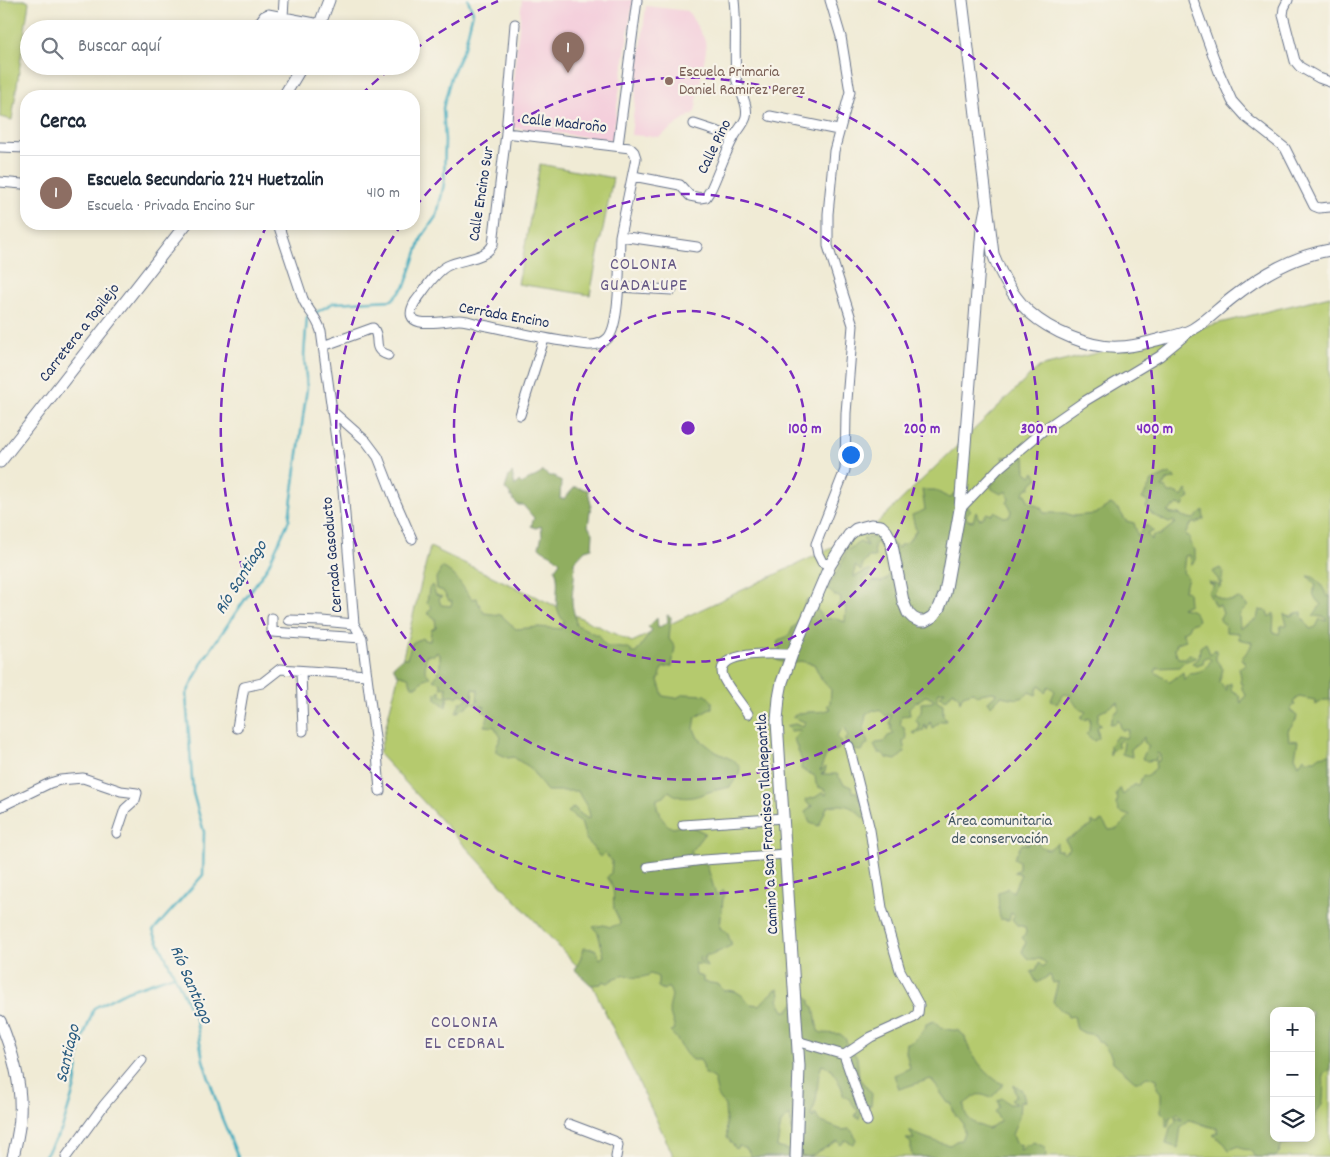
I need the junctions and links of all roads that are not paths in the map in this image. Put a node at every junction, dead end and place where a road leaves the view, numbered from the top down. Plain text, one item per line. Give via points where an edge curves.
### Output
1 (284, 0) edge
2 (329, 0) edge
3 (637, 0) edge
4 (734, 0) edge
5 (830, 0) edge
6 (962, 0) edge
7 (1193, 0) edge
8 (1288, 0) edge
9 (283, 17) junction
10 (261, 20) edge
11 (295, 20) edge
12 (321, 20) edge
13 (515, 24) dead end
14 (297, 75) edge
15 (1330, 82) edge
16 (288, 90) edge
17 (770, 116) dead end
18 (694, 124) dead end
19 (838, 130) junction
20 (506, 133) junction
21 (734, 137) junction
22 (618, 145) junction
23 (0, 147) edge
24 (20, 148) edge
25 (632, 176) junction
26 (0, 182) edge
27 (20, 184) edge
28 (986, 208) junction
29 (1330, 208) edge
30 (181, 230) edge
31 (280, 230) edge
32 (620, 236) junction
33 (697, 247) dead end
34 (1330, 250) edge
35 (618, 287) junction
36 (672, 290) dead end
37 (412, 307) joint
38 (1192, 330) junction
39 (544, 339) junction
40 (323, 346) junction
41 (388, 355) dead end
42 (331, 410) junction
43 (520, 416) dead end
44 (2, 455) edge
45 (960, 510) junction
46 (412, 539) dead end
47 (830, 564) junction
48 (272, 618) dead end
49 (289, 620) dead end
50 (354, 624) junction
51 (362, 638) junction
52 (792, 654) junction
53 (301, 671) junction
54 (367, 674) junction
55 (748, 714) dead end
56 (237, 728) dead end
57 (303, 732) dead end
58 (849, 746) dead end
59 (380, 791) dead end
60 (0, 807) edge
61 (783, 818) junction
62 (683, 824) dead end
63 (117, 833) dead end
64 (786, 854) junction
65 (648, 867) dead end
66 (0, 1021) edge
67 (797, 1041) junction
68 (844, 1055) junction
69 (142, 1060) dead end
70 (867, 1120) dead end
71 (569, 1124) dead end
72 (13, 1157) edge
73 (66, 1157) edge
74 (616, 1157) edge
75 (796, 1157) edge

1 - 9 street
2 - 12 street
3 - 22 street
4 - 21 street, Calle Pino via 736,76 746,110 745,119
5 - 19 street via 841,37 850,92
6 - 28 street
7 - 29 street via 1232,101 1248,119 1285,148 1314,206
8 - 15 street via 1283,15 1295,61 1300,67
9 - 10 street via 268,14
9 - 11 street
13 - 20 street
14 - 16 street
17 - 19 street
18 - 21 street
19 - 47 street via 828,214 828,246 853,325 845,470 816,544 822,562
20 - 22 street, Calle Madroño
20 - 37 street, Calle Encino Sur via 490,250 447,266
21 - 25 street, Calle Pino via 706,197 690,196 680,185
22 - 25 street via 634,152
23 - 24 street
25 - 32 street
26 - 27 street
28 - 38 street via 999,271 1029,312 1045,324 1082,342 1119,348
28 - 45 street, Camino a San Francisco Tlalnepantla
30 - 44 street, Carretera a Topilejo
31 - 40 street, Cerrada Gasoducto via 306,307 318,322
32 - 33 street
32 - 35 street
34 - 38 street via 1295,259 1265,275
35 - 36 street
35 - 39 street, Cerrada Encino via 615,322 609,337 602,343 591,345
37 - 39 street, Cerrada Encino via 415,320 424,324 459,320
38 - 45 street via 1160,356 1046,428 998,468
39 - 43 street
40 - 41 street via 373,328 378,349
40 - 42 street, Cerrada Gasoducto
42 - 46 street via 366,441 378,457
42 - 50 street, Cerrada Gasoducto via 343,490
45 - 47 street, Camino a San Francisco Tlalnepantla via 939,608 925,621 919,621 908,613 891,540 881,526 856,529
47 - 52 street, Camino a San Francisco Tlalnepantla
48 - 51 street via 272,632
49 - 50 street
50 - 51 street, Cerrada Gasoducto
51 - 54 street, Cerrada Gasoducto
52 - 55 street via 735,657 726,661 723,677
52 - 61 street, Camino a San Francisco Tlalnepantla via 780,690 777,721
53 - 54 street
53 - 56 street via 280,669 262,682 244,687
53 - 57 street
54 - 59 street, Cerrada Gasoducto
58 - 68 street via 870,830 882,908 900,970 919,1005 913,1018 871,1037
60 - 63 street via 50,783 83,778 137,793 135,800 125,809
61 - 62 street
61 - 64 street, Camino a San Francisco Tlalnepantla
64 - 65 street
64 - 67 street, Camino a San Francisco Tlalnepantla
66 - 72 street via 17,1075 20,1102
67 - 68 street
67 - 75 street, Camino a San Francisco Tlalnepantla
68 - 70 street
69 - 73 street
71 - 74 street via 614,1141 618,1145

